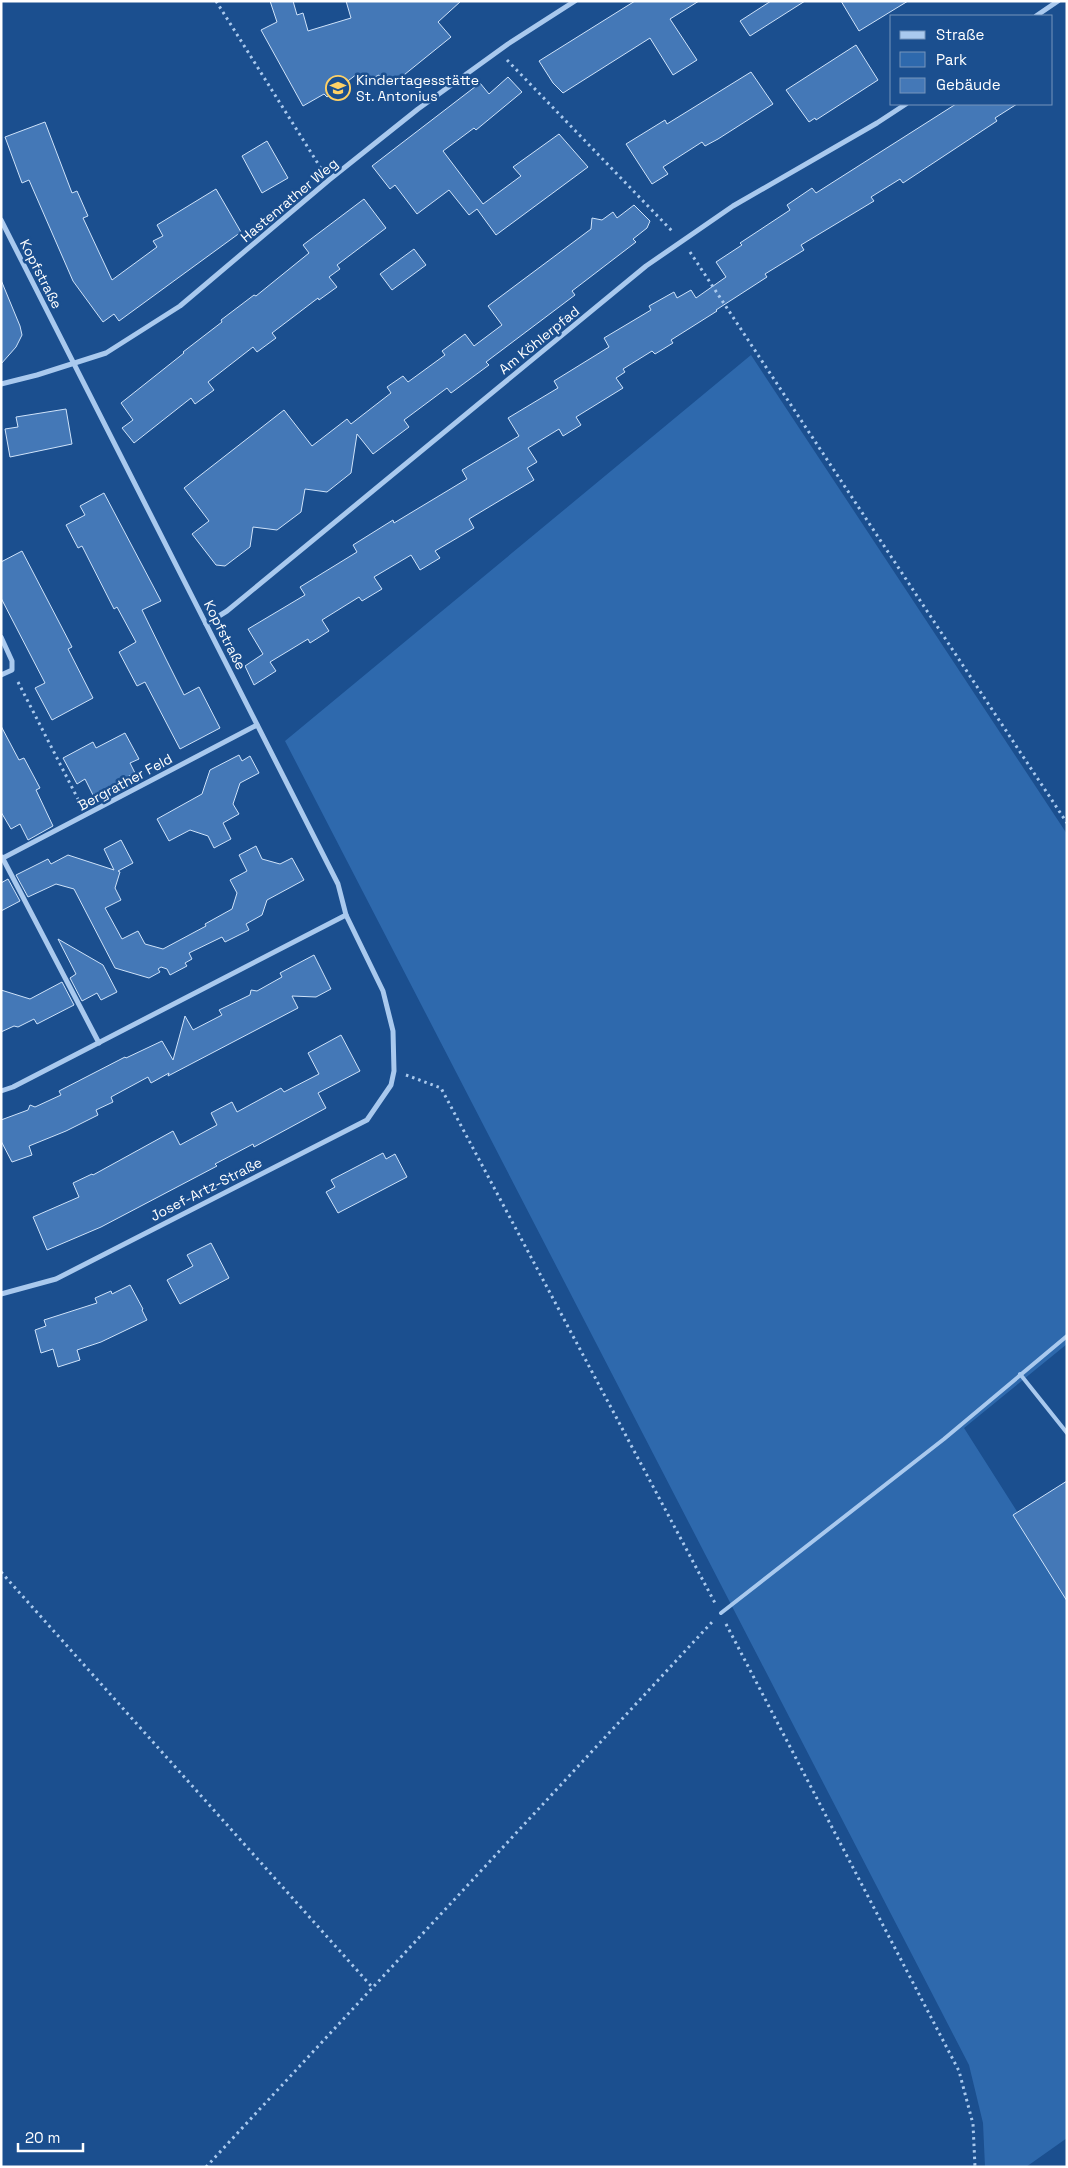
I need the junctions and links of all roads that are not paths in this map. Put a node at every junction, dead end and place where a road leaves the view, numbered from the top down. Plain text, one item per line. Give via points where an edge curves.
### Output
1 (575, 1) edge
2 (1058, 1) edge
3 (1037, 15) edge
4 (905, 105) edge
5 (1, 220) edge
6 (74, 364) junction
7 (1, 384) edge
8 (206, 624) junction
9 (1, 637) edge
10 (1, 675) edge
11 (257, 725) junction
12 (2, 858) edge
13 (346, 914) junction
14 (99, 1043) junction
15 (394, 1071) joint
16 (1, 1091) edge
17 (1, 1294) edge
18 (1067, 1336) edge
19 (1020, 1374) junction
20 (1067, 1432) edge
21 (721, 1613) road end

1 - 6 street, Hastenrather Weg via 508,44 418,109 180,306 106,353
2 - 3 street
4 - 8 street, Am Köhlerpfad via 733,206 646,266 227,611
5 - 6 street, Kopfstraße
6 - 7 street, Hastenrather Weg
6 - 8 street, Kopfstraße
8 - 11 street, Kopfstraße
9 - 10 street via 12,661 12,670
11 - 12 street, Bergrather Feld
11 - 13 street, Kopfstraße via 338,884
12 - 14 street, Bergrather Feld
13 - 14 street
13 - 15 street, Kopfstraße via 383,992 393,1031
14 - 16 street via 13,1088
15 - 17 street, Josef-Artz-Straße via 391,1085 367,1120 56,1279
18 - 19 lane
19 - 20 lane
19 - 21 lane via 944,1438

